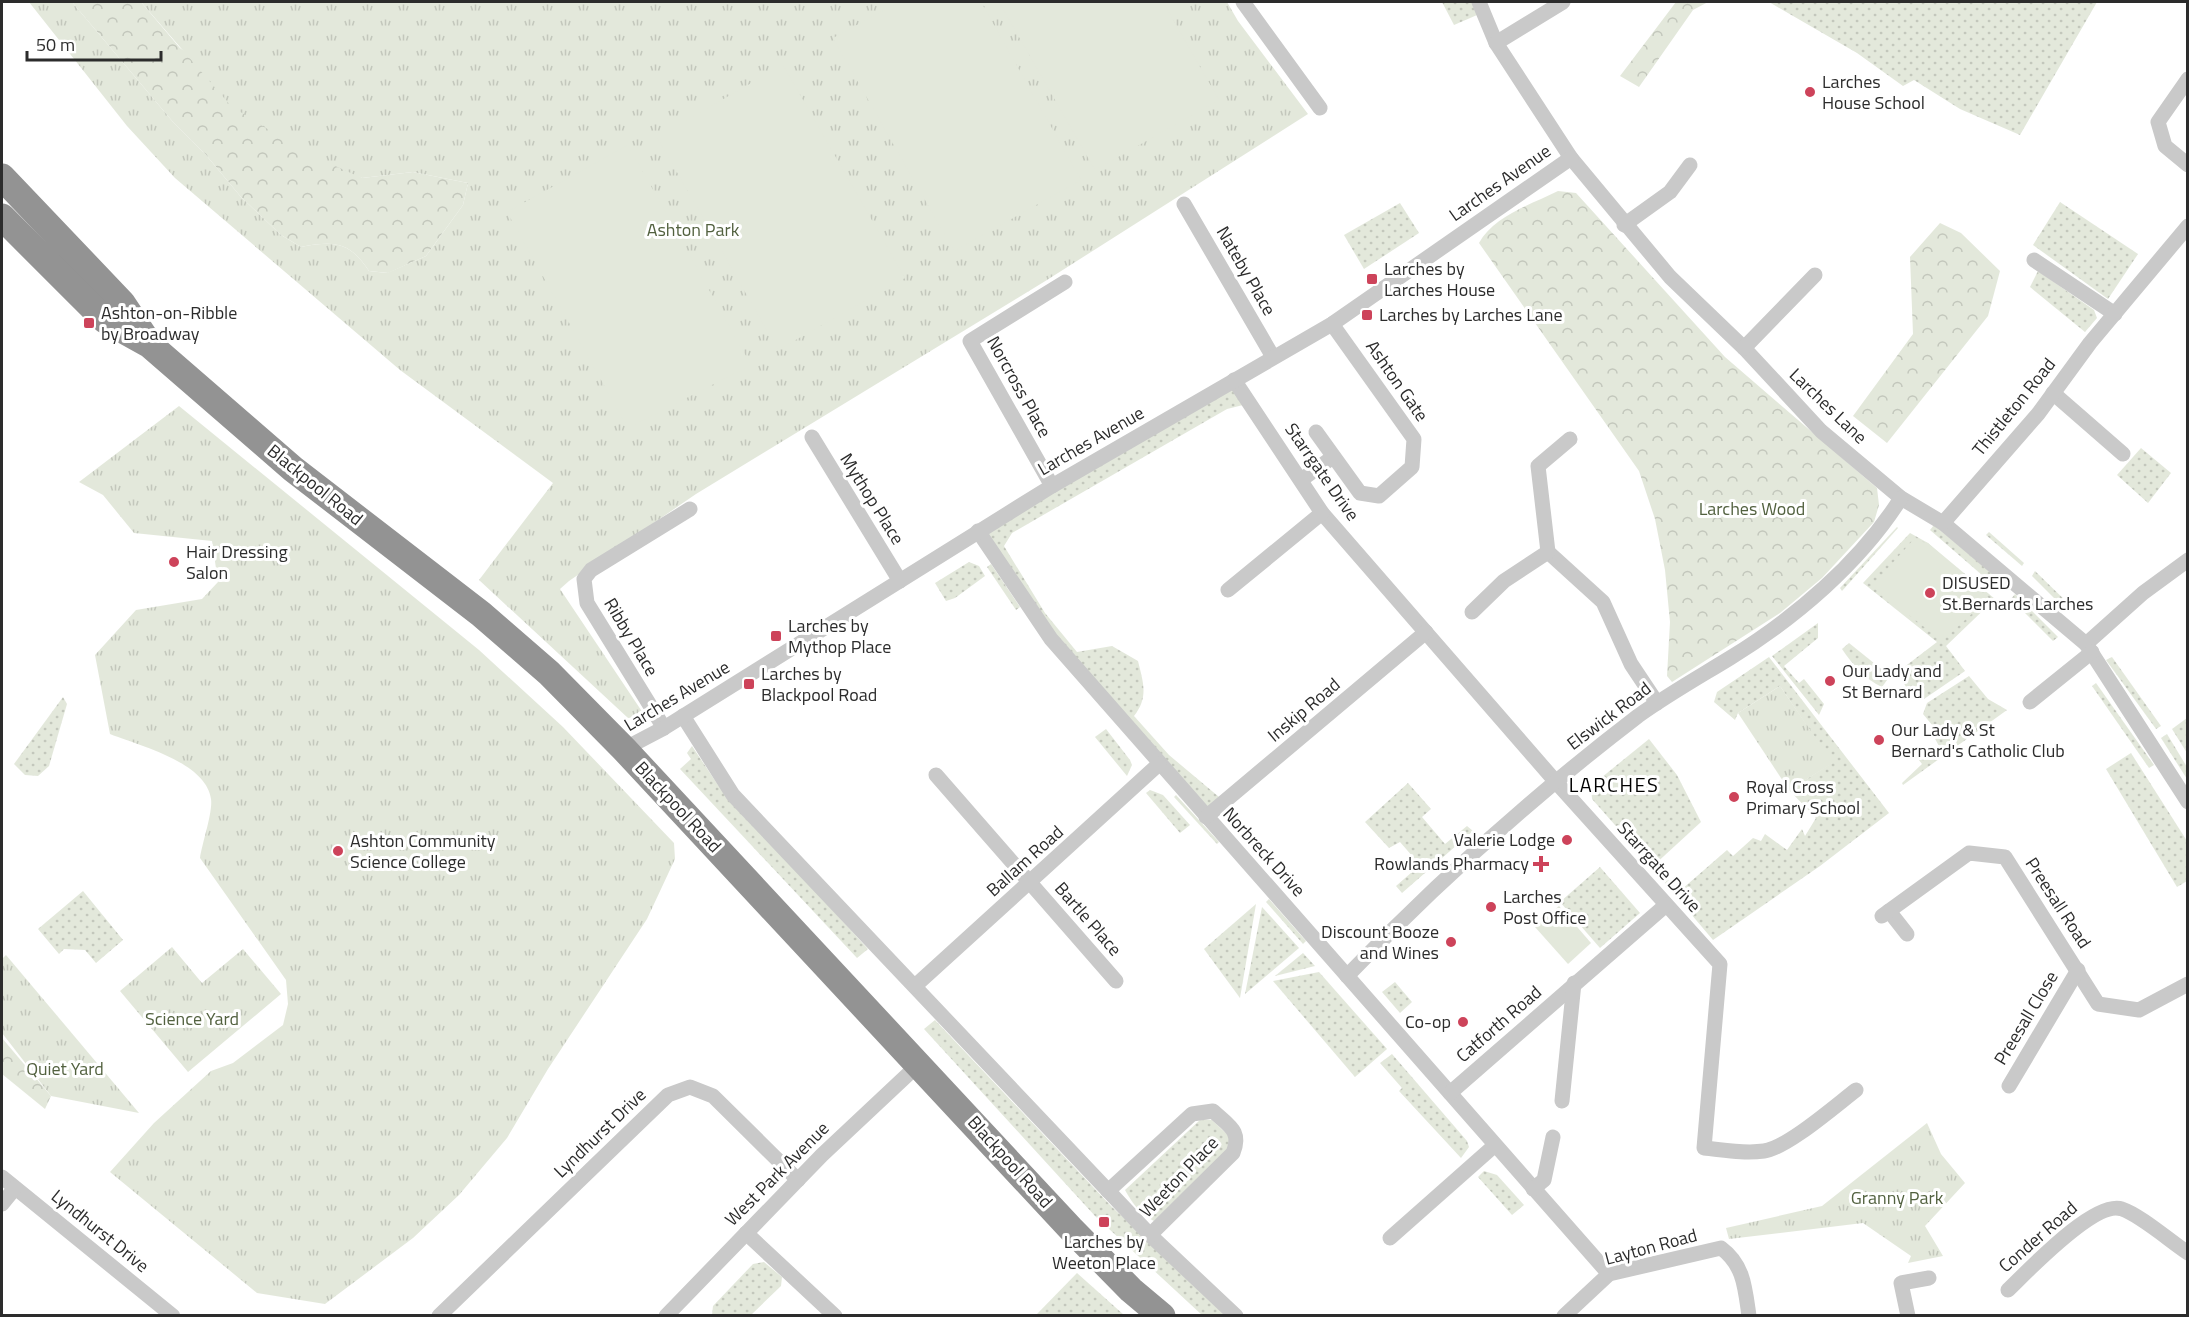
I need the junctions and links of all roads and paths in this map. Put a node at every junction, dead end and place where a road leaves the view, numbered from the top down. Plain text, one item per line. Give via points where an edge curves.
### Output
1 (1243, 2) edge
2 (1479, 2) edge
3 (1563, 2) edge
4 (1496, 43) junction
5 (2187, 79) edge
6 (1320, 108) dead end
7 (1571, 158) junction
8 (1690, 165) dead end
9 (2187, 165) edge
10 (2, 177) edge
11 (1184, 204) dead end
12 (28, 205) junction
13 (4, 224) edge
14 (1624, 225) junction
15 (2187, 226) edge
16 (2034, 260) dead end
17 (1815, 274) dead end
18 (1065, 282) dead end
19 (2115, 314) junction
20 (1332, 324) junction
21 (150, 345) junction
22 (1744, 348) junction
23 (1273, 357) junction
24 (1234, 380) junction
25 (2053, 393) junction
26 (1316, 432) dead end
27 (812, 437) dead end
28 (1570, 439) dead end
29 (2123, 454) dead end
30 (1333, 457) junction
31 (1301, 480) junction
32 (1052, 486) junction
33 (1901, 498) junction
34 (690, 508) dead end
35 (1322, 513) junction
36 (1943, 523) junction
37 (978, 531) junction
38 (1548, 552) junction
39 (2187, 560) edge
40 (900, 581) junction
41 (1228, 590) dead end
42 (1472, 612) dead end
43 (1426, 632) junction
44 (2089, 648) junction
45 (2030, 702) dead end
46 (1657, 703) junction
47 (683, 716) junction
48 (664, 728) junction
49 (624, 749) junction
50 (1159, 764) junction
51 (936, 775) dead end
52 (1556, 782) junction
53 (2187, 802) edge
54 (1206, 818) junction
55 (1030, 884) junction
56 (1666, 905) junction
57 (1907, 934) dead end
58 (2078, 970) junction
59 (1347, 976) junction
60 (1116, 981) dead end
61 (1574, 983) junction
62 (2187, 984) edge
63 (915, 986) junction
64 (919, 1064) junction
65 (2009, 1086) dead end
66 (1856, 1090) dead end
67 (1450, 1093) junction
68 (1562, 1101) dead end
69 (1553, 1137) dead end
70 (1494, 1146) junction
71 (2, 1177) edge
72 (798, 1180) junction
73 (15, 1188) junction
74 (1533, 1189) junction
75 (1108, 1191) junction
76 (2, 1204) edge
77 (746, 1233) junction
78 (1150, 1235) junction
79 (1390, 1238) dead end
80 (2187, 1253) edge
81 (1609, 1274) junction
82 (1929, 1278) dead end
83 (2008, 1290) dead end
84 (173, 1316) edge
85 (439, 1316) edge
86 (666, 1316) edge
87 (835, 1316) edge
88 (1162, 1316) edge
89 (1236, 1316) edge
90 (1564, 1316) edge
91 (1749, 1316) edge
92 (1908, 1316) edge

1 - 6 street
2 - 4 street, Larches Lane
3 - 4 street
4 - 7 street, Larches Lane
5 - 9 street via 2158,122 2165,146
7 - 14 street, Larches Lane
7 - 20 street, Larches Avenue
8 - 14 street via 1670,192
10 - 12 highway, Blackpool Road
11 - 23 street, Nateby Place
12 - 13 street
12 - 21 highway, Blackpool Road via 122,303
13 - 21 highway, Blackpool Road via 105,320
14 - 22 street, Larches Lane via 1670,277
15 - 19 street, Thistleton Road
16 - 19 street
17 - 22 street
18 - 32 street, Norcross Place via 970,341
19 - 25 street, Thistleton Road
20 - 23 street, Larches Avenue
20 - 30 street, Ashton Gate via 1414,439 1412,467 1379,496 1360,493
21 - 49 highway, Blackpool Road via 293,469 499,629
22 - 33 street, Larches Lane via 1821,431
23 - 24 street, Larches Avenue
24 - 31 street, Starrgate Drive
24 - 32 street, Larches Avenue
25 - 29 street
25 - 36 street, Thistleton Road
26 - 30 street, Ashton Gate
27 - 40 street, Mythop Place
28 - 38 street via 1538,466
30 - 31 street
31 - 35 street, Starrgate Drive
32 - 37 street, Larches Avenue
33 - 36 street, Larches Lane
33 - 46 street, Elswick Road via 1826,587 1783,622
34 - 48 street, Ribby Place via 591,570 584,579 587,603
35 - 41 street
35 - 43 street, Starrgate Drive
36 - 44 street, Larches Lane
37 - 40 street, Larches Avenue
37 - 50 street, Norbreck Drive via 1051,639
38 - 42 street via 1504,580
38 - 46 street via 1603,602 1631,664
39 - 44 street via 2143,593
40 - 47 street, Larches Avenue
43 - 52 street, Starrgate Drive
43 - 54 street, Inskip Road
44 - 45 street
44 - 53 street, Larches Lane
46 - 52 street, Elswick Road
47 - 48 street, Larches Avenue
47 - 63 street via 733,795
48 - 49 street, Larches Avenue
49 - 64 highway, Blackpool Road
50 - 54 street, Norbreck Drive
50 - 55 street, Ballam Road
51 - 55 street, Bartle Place
52 - 56 street, Starrgate Drive
52 - 59 street, Elswick Road via 1423,898
54 - 59 street, Norbreck Drive
55 - 60 street, Bartle Place
55 - 63 street, Ballam Road
56 - 61 street, Catforth Road
56 - 66 street, Starrgate Drive via 1720,964 1704,1148 1766,1151
57 - 58 street, Preesall Road via 1886,913 1969,853 2005,856
58 - 62 street, Preesall Road via 2098,1004 2135,1009
58 - 65 street, Preesall Close
59 - 67 street, Norbreck Drive
61 - 67 street, Catforth Road
61 - 68 street, Catforth Road
63 - 75 street
64 - 72 street, West Park Avenue
64 - 88 highway, Blackpool Road via 1071,1229
67 - 70 street, Norbreck Drive
69 - 74 street via 1544,1179
70 - 74 street, Norbreck Drive
70 - 79 street
71 - 73 street, Lyndhurst Drive
72 - 77 street, West Park Avenue
72 - 85 street, Lyndhurst Drive via 713,1096 690,1087 668,1095
73 - 76 street
73 - 84 street, Lyndhurst Drive
74 - 81 street, Norbreck Drive
75 - 78 street
75 - 78 street, Weeton Place via 1192,1114 1213,1111 1236,1133 1233,1153
77 - 86 street, West Park Avenue
77 - 87 street
78 - 89 street
80 - 83 street, Conder Road via 2121,1208 2107,1208 2075,1228
81 - 90 street, Layton Road
81 - 91 street, Layton Road via 1721,1248 1734,1258 1743,1276
82 - 92 street via 1901,1283

